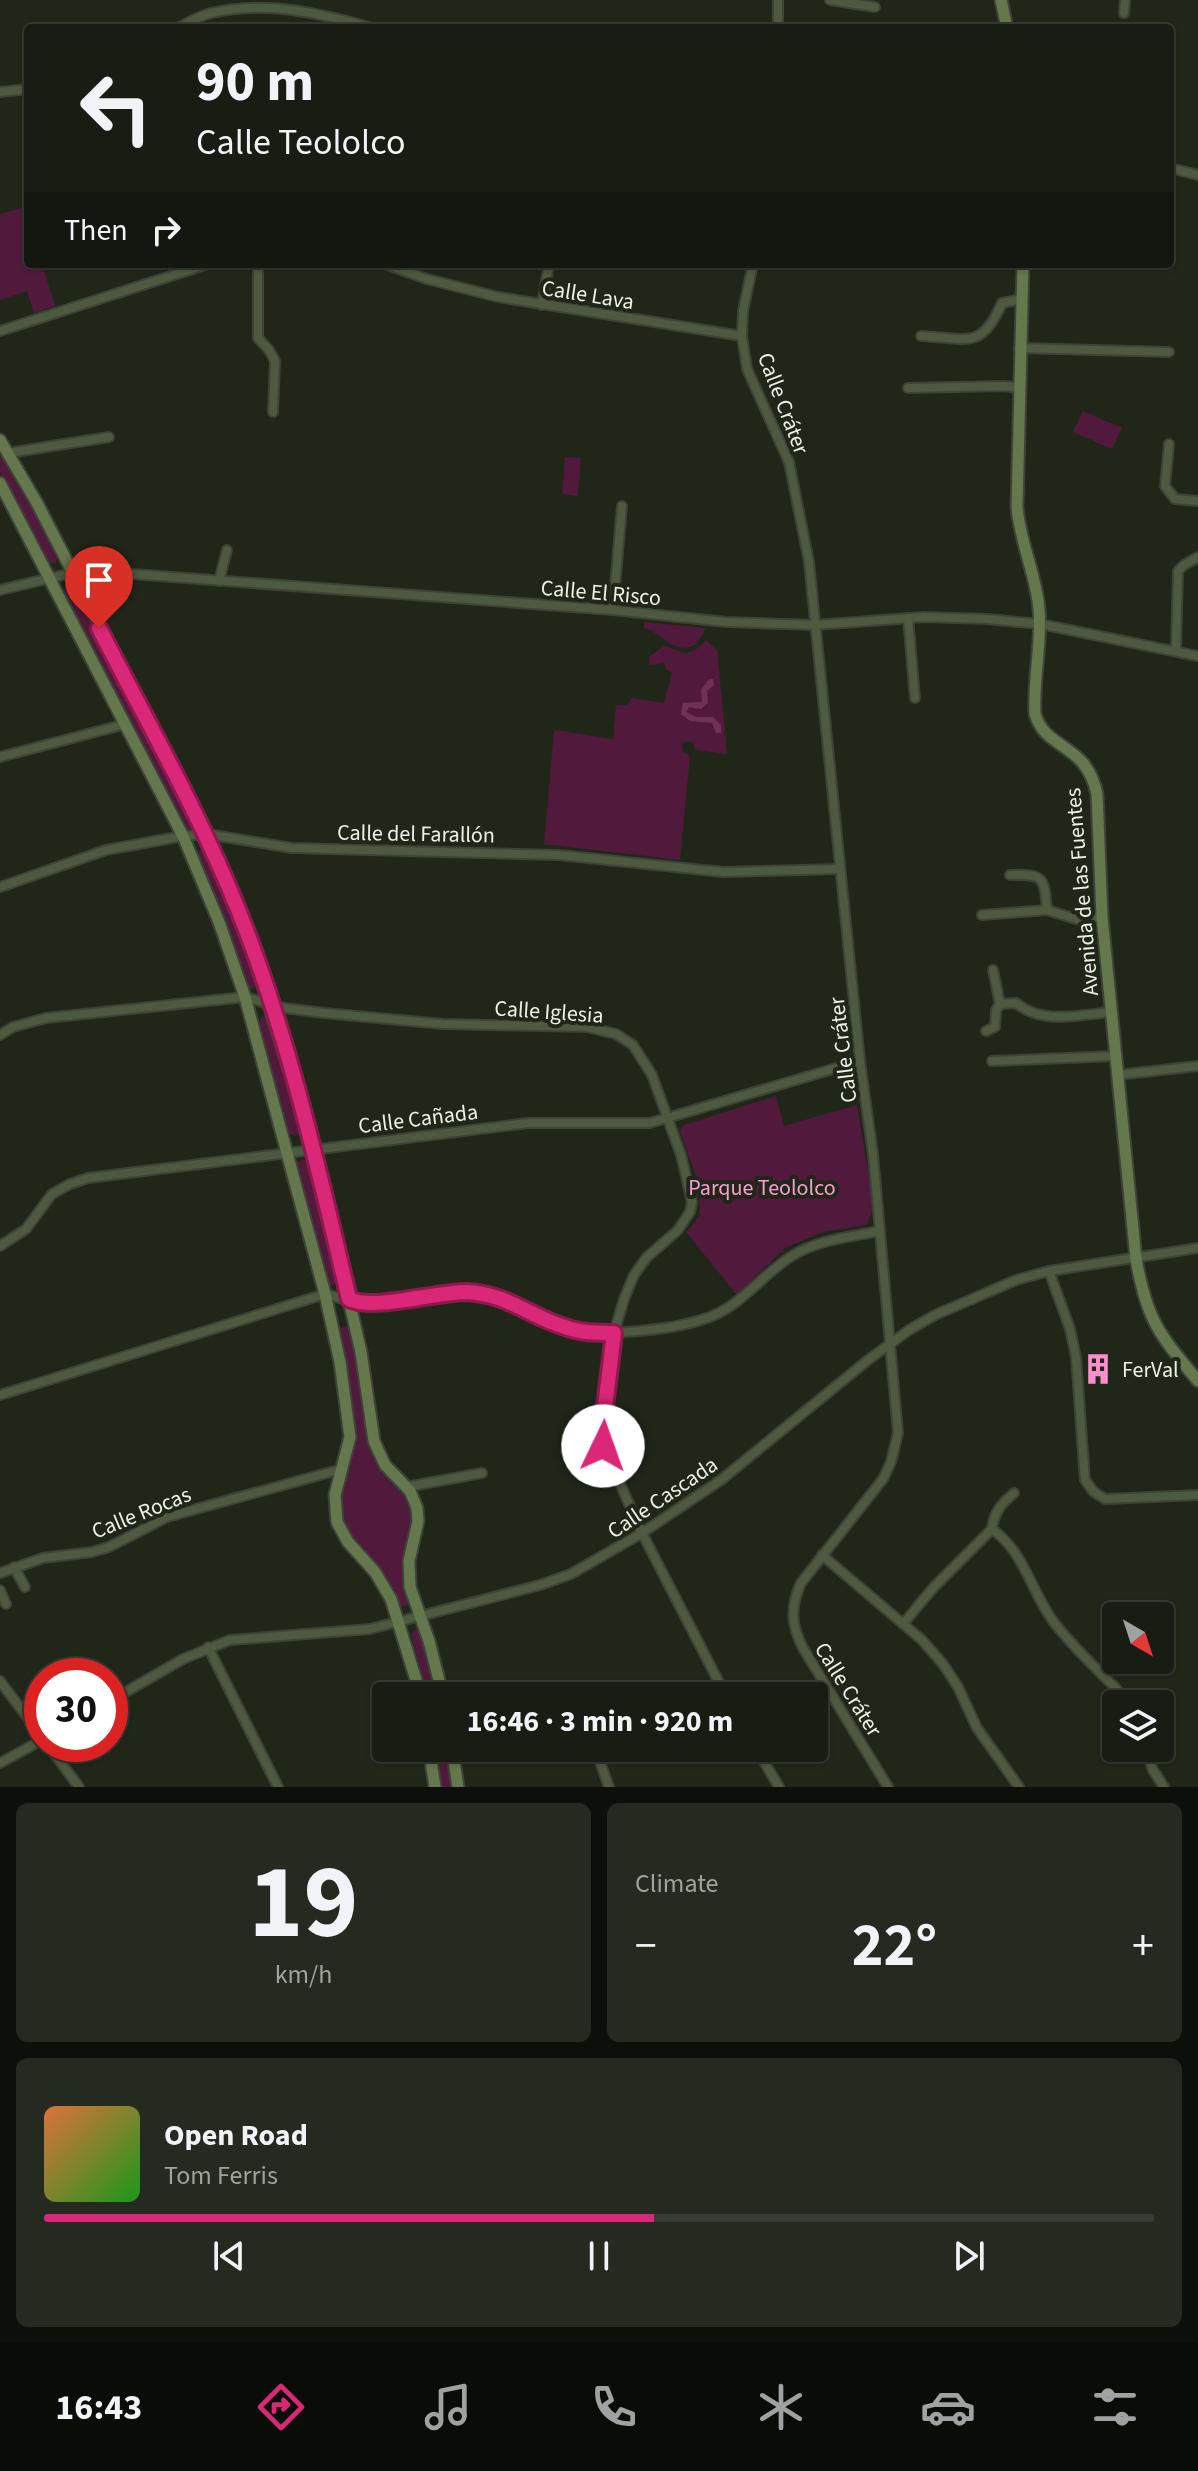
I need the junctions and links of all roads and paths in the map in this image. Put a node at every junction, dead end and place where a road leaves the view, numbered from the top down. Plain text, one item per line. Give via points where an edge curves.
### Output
1 (780, 0) edge
2 (830, 0) edge
3 (1001, 0) edge
4 (1125, 0) edge
5 (875, 7) dead end
6 (1124, 13) dead end
7 (186, 24) edge
8 (357, 24) edge
9 (778, 24) edge
10 (1006, 24) edge
11 (24, 89) edge
12 (0, 92) edge
13 (1174, 169) edge
14 (1198, 175) edge
15 (196, 268) edge
16 (258, 268) edge
17 (396, 268) edge
18 (548, 268) edge
19 (752, 268) edge
20 (1023, 268) edge
21 (1022, 299) junction
22 (542, 305) junction
23 (0, 331) edge
24 (742, 336) junction
25 (921, 336) dead end
26 (1019, 348) junction
27 (1169, 352) dead end
28 (908, 388) dead end
29 (1019, 388) junction
30 (273, 412) dead end
31 (109, 437) dead end
32 (0, 440) edge
33 (1169, 444) dead end
34 (8, 453) junction
35 (0, 483) edge
36 (1198, 501) edge
37 (622, 506) dead end
38 (227, 550) dead end
39 (1198, 557) edge
40 (72, 573) junction
41 (50, 576) junction
42 (219, 581) junction
43 (0, 590) edge
44 (613, 610) junction
45 (908, 618) junction
46 (1040, 624) junction
47 (814, 625) junction
48 (1176, 650) junction
49 (1198, 656) edge
50 (915, 698) dead end
51 (126, 724) junction
52 (0, 757) edge
53 (207, 834) junction
54 (183, 836) junction
55 (839, 869) junction
56 (1010, 875) dead end
57 (0, 887) edge
58 (1047, 910) junction
59 (982, 915) dead end
60 (1102, 917) junction
61 (993, 970) dead end
62 (245, 997) junction
63 (270, 1003) junction
64 (1000, 1004) junction
65 (1111, 1012) junction
66 (986, 1031) dead end
67 (0, 1035) edge
68 (1115, 1056) junction
69 (860, 1061) junction
70 (992, 1061) dead end
71 (1198, 1066) edge
72 (1117, 1075) junction
73 (667, 1119) junction
74 (314, 1149) junction
75 (286, 1154) junction
76 (879, 1231) junction
77 (0, 1246) edge
78 (1198, 1248) edge
79 (1136, 1259) junction
80 (1049, 1271) junction
81 (325, 1294) junction
82 (349, 1299) junction
83 (614, 1333) junction
84 (890, 1344) junction
85 (1198, 1381) edge
86 (0, 1395) edge
87 (342, 1469) junction
88 (482, 1473) dead end
89 (406, 1487) junction
90 (1014, 1493) dead end
91 (1198, 1495) edge
92 (992, 1529) junction
93 (642, 1533) junction
94 (822, 1555) junction
95 (14, 1567) junction
96 (0, 1573) edge
97 (25, 1587) dead end
98 (0, 1590) edge
99 (6, 1604) dead end
100 (420, 1617) junction
101 (399, 1622) junction
102 (903, 1624) junction
103 (208, 1647) junction
104 (0, 1681) edge
105 (417, 1682) edge
106 (439, 1682) edge
107 (719, 1682) edge
108 (1117, 1690) edge
109 (128, 1691) edge
110 (24, 1714) edge
111 (24, 1749) edge
112 (60, 1762) edge
113 (431, 1762) edge
114 (454, 1762) edge
115 (600, 1762) edge
116 (764, 1762) edge
117 (1150, 1762) edge
118 (0, 1763) edge
119 (79, 1787) edge
120 (278, 1787) edge
121 (435, 1787) edge
122 (458, 1787) edge
123 (609, 1787) edge
124 (779, 1787) edge
125 (888, 1787) edge
126 (1019, 1787) edge
127 (1164, 1787) edge

1 - 9 street
2 - 5 street
3 - 10 main road
4 - 6 street
7 - 8 street via 212,12 251,5 299,9
11 - 12 street
13 - 14 street
15 - 23 street
16 - 30 street via 258,338 275,361
17 - 22 street, Calle Lava
18 - 22 street
19 - 24 street, Calle Cráter
20 - 21 main road, Avenida de las Fuentes
21 - 25 street via 1002,303 987,332 976,338
21 - 26 main road, Avenida de las Fuentes
22 - 24 street, Calle Lava
24 - 47 street, Calle Cráter via 747,369 789,462 809,562
26 - 27 street
26 - 29 main road, Avenida de las Fuentes
28 - 29 street
29 - 46 main road, Avenida de las Fuentes via 1018,520
31 - 34 street
32 - 34 main road
33 - 36 street via 1165,486 1175,499
34 - 40 main road
35 - 41 main road
37 - 44 street
38 - 42 street
39 - 48 street via 1178,571
40 - 41 street, Calle El Risco
40 - 42 street, Calle El Risco
40 - 53 main road
41 - 43 street, Calle El Risco
41 - 51 main road
42 - 44 street, Calle El Risco
44 - 47 street, Calle El Risco
45 - 46 street, Calle El Risco
45 - 47 street, Calle El Risco
45 - 50 street
46 - 48 street, Calle El Risco
46 - 60 main road, Avenida de las Fuentes via 1035,714 1045,733 1079,757 1094,780
47 - 55 street, Calle Cráter
48 - 49 street, Calle El Risco
51 - 52 street
51 - 54 main road
53 - 54 street, Calle del Farallón
53 - 55 street, Calle del Farallón via 292,848 559,855 723,872
53 - 63 main road
54 - 57 street, Calle del Farallón via 106,850
54 - 62 main road
55 - 69 street, Calle Cráter
56 - 58 street via 1040,877
58 - 59 street
58 - 60 street via 1076,919
60 - 65 main road, Avenida de las Fuentes
61 - 64 street
62 - 63 street, Calle Iglesia
62 - 67 street, Calle Iglesia via 46,1018
62 - 75 main road
63 - 73 street, Calle Iglesia via 443,1024 587,1027 616,1034 645,1060
63 - 74 main road
64 - 65 street via 1016,1003 1028,1013 1046,1016
64 - 66 street via 995,1027
65 - 68 main road, Avenida de las Fuentes
68 - 70 street
68 - 72 main road, Avenida de las Fuentes
69 - 73 street, Calle Cañada
69 - 76 street, Calle Cráter
71 - 72 street
72 - 79 main road, Avenida de las Fuentes
73 - 74 street, Calle Cañada via 528,1123
73 - 83 street, Calle Iglesia via 690,1188 690,1212 634,1275
74 - 75 street, Calle Cañada
74 - 82 main road
75 - 77 street, Calle Cañada via 108,1174 70,1184 52,1194 26,1229
75 - 81 main road
76 - 83 street via 792,1255 738,1300 703,1320
76 - 84 street, Calle Cráter
78 - 79 street, Calle Cascada
79 - 80 street, Calle Cascada
79 - 85 main road, Avenida de las Fuentes via 1151,1320
80 - 84 street, Calle Cascada via 973,1297
80 - 91 street via 1076,1357 1085,1480 1105,1499
81 - 82 street
81 - 86 street
81 - 87 main road via 350,1431
82 - 83 street via 365,1303 486,1294 564,1327
82 - 89 main road via 374,1441 385,1465
83 - 93 street, Calle Iglesia via 603,1446
84 - 93 street, Calle Cascada via 721,1480
84 - 94 street, Calle Cráter via 898,1433 891,1462
87 - 95 street, Calle Rocas via 167,1517 92,1552
87 - 101 main road via 335,1495 337,1522 381,1581
88 - 89 street
89 - 100 main road via 418,1514 408,1567
90 - 92 street via 994,1515
92 - 102 street
92 - 108 street via 1014,1548 1055,1623
93 - 100 street, Calle Cascada via 563,1577
93 - 107 street, Calle Iglesia
94 - 102 street
94 - 125 street, Calle Cráter via 794,1597 794,1631
95 - 96 street, Calle Rocas
95 - 97 street
98 - 99 street
100 - 101 street, Calle Cascada
100 - 106 main road
101 - 103 street, Calle Cascada via 230,1640
101 - 105 main road
102 - 126 street via 943,1664 977,1728
103 - 109 street, Calle Cascada
103 - 120 street
104 - 110 street
111 - 118 street
112 - 119 street
113 - 121 main road
114 - 122 main road
115 - 123 street
116 - 124 street
117 - 127 street

